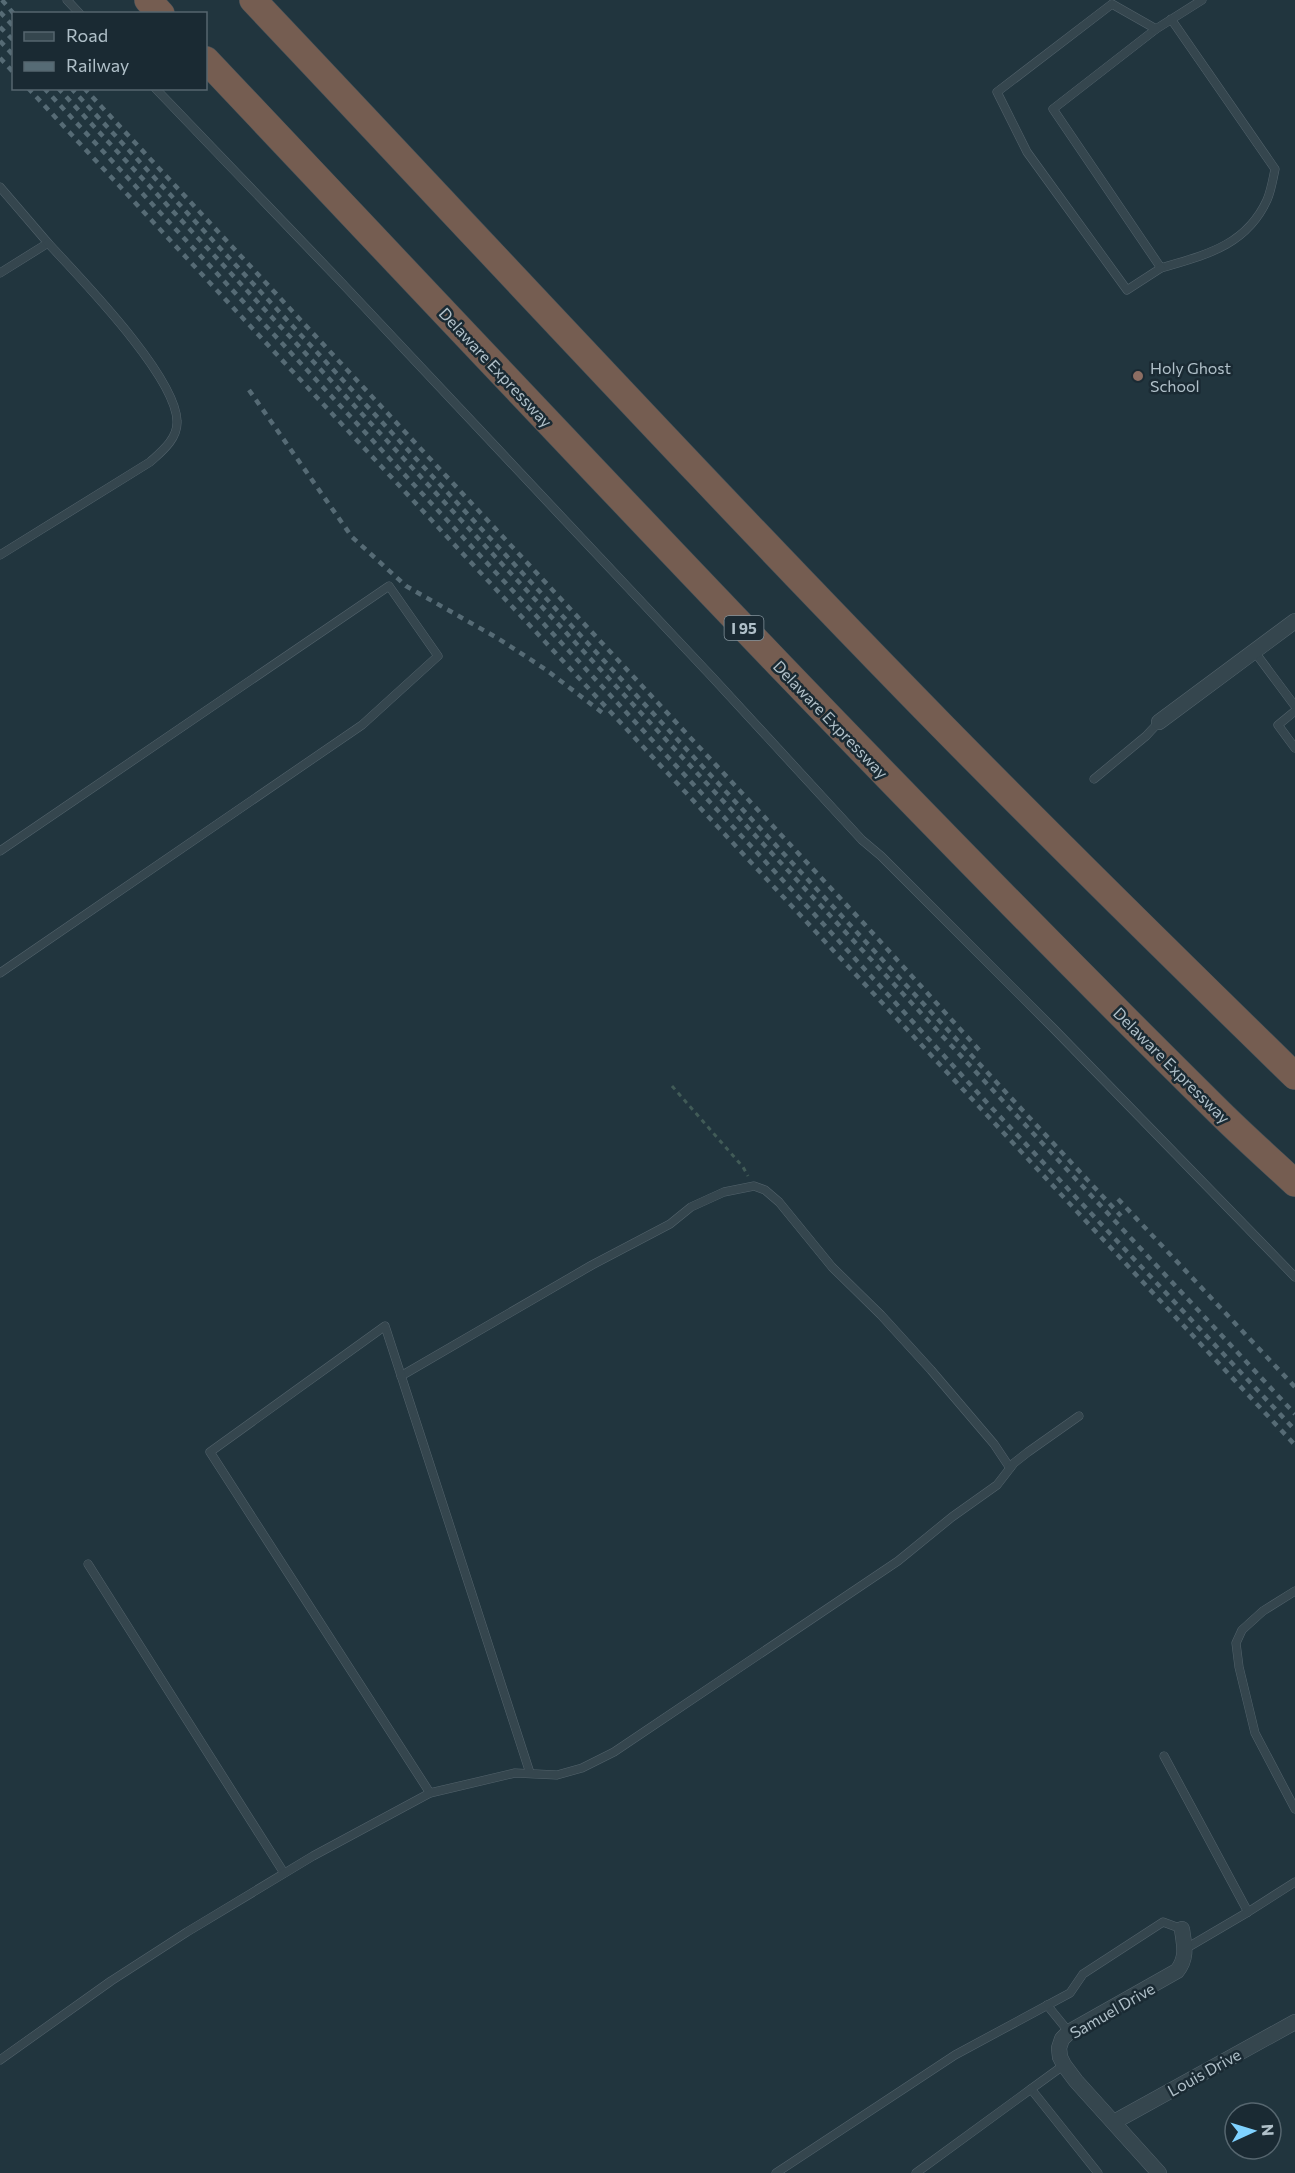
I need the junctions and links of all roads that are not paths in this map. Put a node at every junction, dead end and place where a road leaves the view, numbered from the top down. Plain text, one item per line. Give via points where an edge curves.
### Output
1 (67, 0) edge
2 (148, 0) edge
3 (253, 0) edge
4 (1202, 0) edge
5 (79, 12) edge
6 (159, 12) edge
7 (1171, 19) junction
8 (1156, 29) junction
9 (207, 61) edge
10 (156, 90) edge
11 (0, 187) edge
12 (48, 243) junction
13 (1161, 268) junction
14 (0, 273) edge
15 (0, 555) edge
16 (1295, 621) edge
17 (1254, 651) junction
18 (1295, 706) edge
19 (1295, 711) edge
20 (1159, 722) joint
21 (1295, 748) edge
22 (1094, 779) dead end
23 (0, 851) edge
24 (0, 973) edge
25 (1295, 1076) edge
26 (1295, 1183) edge
27 (1295, 1277) edge
28 (401, 1376) junction
29 (1079, 1416) dead end
30 (1011, 1468) junction
31 (88, 1564) dead end
32 (1295, 1591) edge
33 (1164, 1756) dead end
34 (530, 1773) junction
35 (430, 1793) junction
36 (1295, 1809) edge
37 (284, 1873) junction
38 (1295, 1882) edge
39 (1248, 1912) junction
40 (1182, 1929) joint
41 (1185, 1948) junction
42 (1047, 2005) junction
43 (1295, 2022) edge
44 (1069, 2032) junction
45 (0, 2060) edge
46 (1064, 2065) junction
47 (1031, 2089) junction
48 (1114, 2122) junction
49 (776, 2173) edge
50 (916, 2173) edge
51 (1098, 2173) edge
52 (1159, 2173) edge

1 - 5 lane
2 - 6 highway
3 - 25 highway via 940,724
4 - 7 lane
7 - 8 lane
7 - 13 lane via 1275,169 1268,200 1246,232 1211,253
8 - 13 lane via 1053,109
8 - 13 lane via 1112,4 997,92 1026,153 1127,290
9 - 26 highway, Delaware Expressway / I 95 via 918,809 1217,1111
10 - 27 lane via 403,347 861,840 1002,975
11 - 12 lane
12 - 14 lane
12 - 15 lane via 151,364 172,398 177,423 170,443 150,462
16 - 17 street
17 - 18 lane
17 - 20 street
19 - 21 lane via 1278,725
20 - 22 lane
23 - 24 lane via 389,585 438,656 362,725
28 - 30 lane via 670,1224 691,1207 724,1192 754,1186 779,1202 832,1267 931,1370
28 - 34 lane
28 - 35 lane via 385,1326 210,1452
29 - 30 lane
30 - 34 lane via 997,1485 898,1560 614,1752 557,1775
31 - 37 lane
32 - 36 lane via 1263,1611 1242,1630 1236,1643 1256,1733
33 - 39 lane
34 - 35 lane
35 - 37 lane
37 - 45 lane via 111,1982
38 - 39 lane
39 - 41 lane
40 - 41 street
40 - 42 lane via 1163,1922 1083,1974 1070,1993
41 - 44 street, Samuel Drive via 1184,1963 1172,1975
42 - 44 lane
42 - 49 lane via 955,2055
43 - 48 street, Louis Drive
44 - 46 street, Samuel Drive via 1059,2048
46 - 47 lane
46 - 48 street
47 - 50 lane
47 - 51 lane
48 - 52 street

